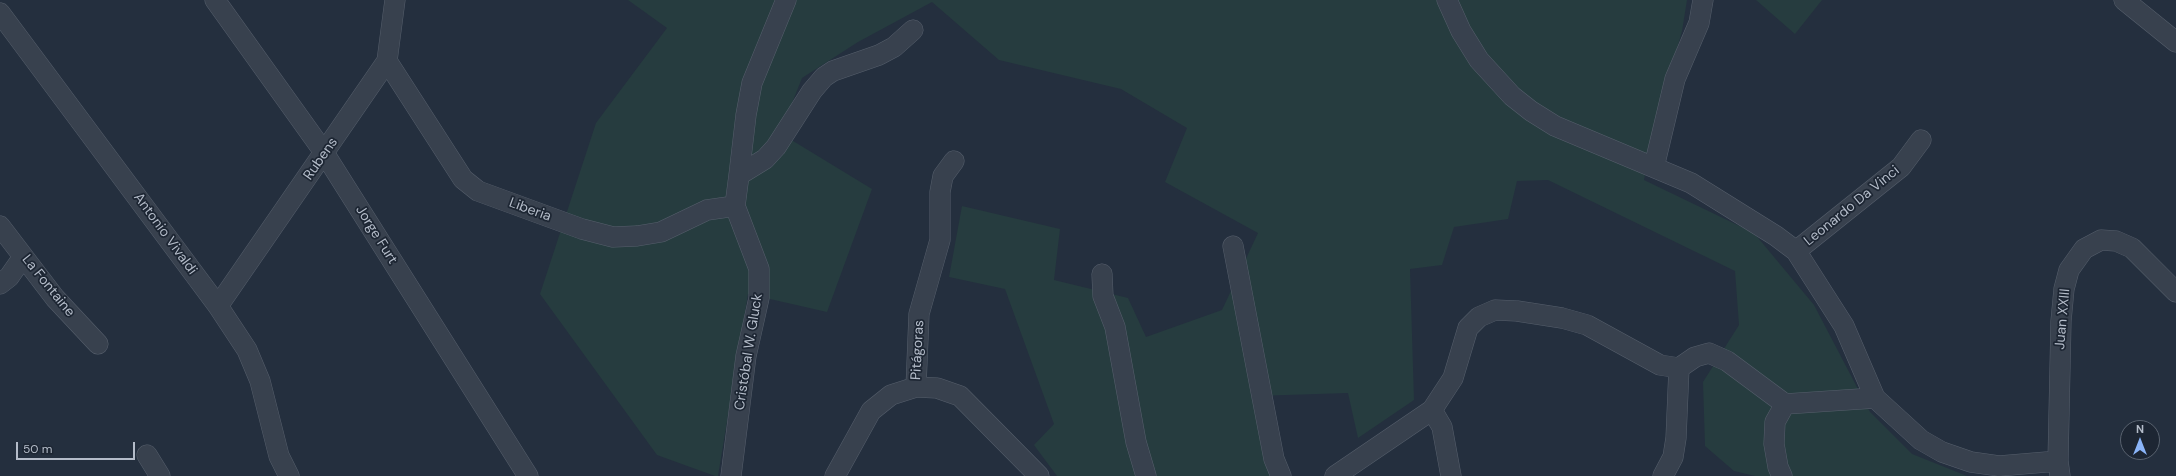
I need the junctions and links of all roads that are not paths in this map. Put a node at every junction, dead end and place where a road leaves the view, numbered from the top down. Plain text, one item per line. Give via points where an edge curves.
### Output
1 (215, 0) edge
2 (395, 0) edge
3 (786, 0) edge
4 (1447, 0) edge
5 (1703, 0) edge
6 (2124, 0) edge
7 (0, 13) edge
8 (913, 30) dead end
9 (2176, 42) edge
10 (387, 61) junction
11 (1921, 140) dead end
12 (325, 154) junction
13 (954, 162) dead end
14 (1654, 167) junction
15 (739, 175) junction
16 (735, 206) junction
17 (0, 226) edge
18 (1234, 246) dead end
19 (1796, 251) junction
20 (23, 257) junction
21 (1102, 274) dead end
22 (0, 284) edge
23 (2176, 292) edge
24 (218, 306) junction
25 (98, 344) dead end
26 (1679, 368) junction
27 (916, 387) junction
28 (1875, 398) junction
29 (1785, 404) junction
30 (1432, 410) junction
31 (147, 455) dead end
32 (2059, 469) edge
33 (160, 476) edge
34 (289, 476) edge
35 (528, 476) edge
36 (731, 476) edge
37 (835, 476) edge
38 (1039, 476) edge
39 (1146, 476) edge
40 (1281, 476) edge
41 (1335, 476) edge
42 (1451, 476) edge
43 (1663, 476) edge
44 (1782, 476) edge

1 - 12 street, Jorge Furt
2 - 10 street, Rubens
3 - 15 street, Cristóbal W. Gluck via 752,83
4 - 14 street via 1461,31 1479,60 1512,96 1555,126
5 - 14 street via 1699,23 1675,79
6 - 9 street
7 - 24 street, Antonio Vivaldi
8 - 15 street via 894,47 879,55 833,71 824,77 776,147 764,159
10 - 12 street, Rubens
10 - 16 street, Liberia via 463,179 478,191 582,229 613,237 661,232 707,210
11 - 19 street, Leonardo Da Vinci via 1901,167
12 - 24 street, Rubens
12 - 35 street, Jorge Furt
13 - 27 street, Pitágoras via 943,176 940,192 940,240 920,314
14 - 19 street via 1715,197
15 - 16 street, Cristóbal W. Gluck
16 - 36 street, Cristóbal W. Gluck via 759,269 759,298 746,356
17 - 20 street, La Fontaine
18 - 40 street via 1274,459
19 - 28 street via 1844,326
20 - 22 street via 9,277
20 - 25 street, La Fontaine via 55,298
21 - 39 street via 1103,296 1115,327 1136,442
23 - 32 street, Juan XXIII via 2132,248 2116,241 2101,240 2084,249 2070,270 2064,289 2061,321
24 - 34 street, Antonio Vivaldi via 247,350 255,369 279,456
26 - 29 street via 1695,357 1709,353 1727,361
26 - 30 street via 1660,365 1587,325 1562,318 1495,310 1479,317 1468,328 1453,378
26 - 43 street via 1676,438 1673,457
27 - 37 street via 891,395 871,411
27 - 38 street, Pitágoras via 937,388 960,396
28 - 29 street
28 - 32 street via 1921,440 1942,452 1971,462
29 - 44 street via 1775,422 1774,444
30 - 41 street
30 - 42 street via 1442,427
31 - 33 street

